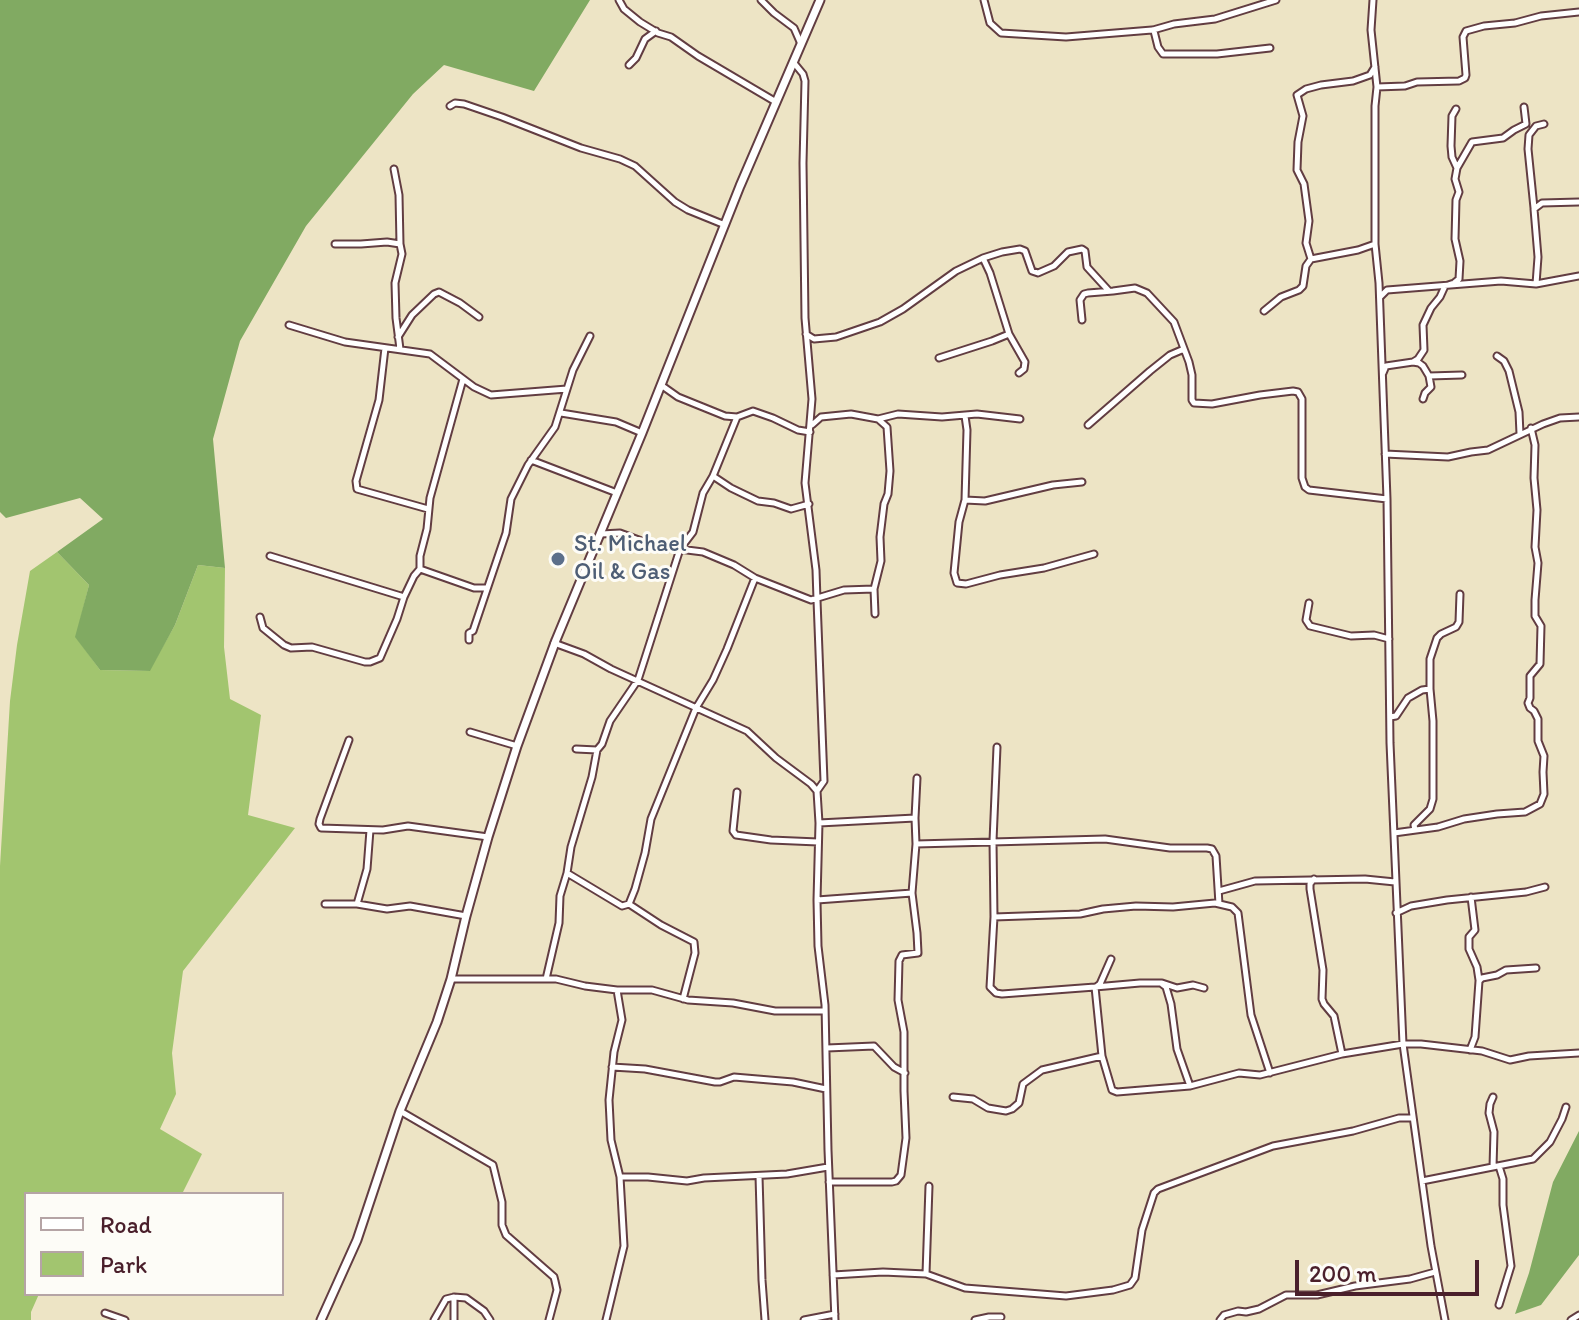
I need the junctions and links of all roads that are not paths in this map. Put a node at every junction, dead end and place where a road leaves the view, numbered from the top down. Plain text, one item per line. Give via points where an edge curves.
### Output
1 (619, 0) edge
2 (761, 0) edge
3 (820, 0) edge
4 (984, 0) edge
5 (1276, 0) edge
6 (1373, 0) edge
7 (1579, 12) edge
8 (1152, 30) junction
9 (656, 31) junction
10 (801, 45) junction
11 (1270, 48) dead end
12 (794, 63) junction
13 (629, 65) dead end
14 (1375, 66) junction
15 (1377, 87) junction
16 (776, 102) junction
17 (450, 106) dead end
18 (1524, 107) dead end
19 (1456, 109) dead end
20 (1526, 124) junction
21 (1544, 124) dead end
22 (1529, 135) junction
23 (1457, 168) junction
24 (394, 169) dead end
25 (1579, 202) edge
26 (1534, 209) junction
27 (725, 225) junction
28 (335, 244) dead end
29 (400, 244) junction
30 (1375, 244) junction
31 (983, 258) junction
32 (1311, 259) junction
33 (1579, 276) edge
34 (1379, 283) junction
35 (1536, 284) junction
36 (1445, 286) junction
37 (1387, 290) junction
38 (1109, 291) junction
39 (1379, 297) junction
40 (1264, 311) dead end
41 (479, 317) dead end
42 (1082, 320) dead end
43 (289, 325) dead end
44 (806, 334) junction
45 (1009, 334) junction
46 (590, 336) dead end
47 (398, 338) junction
48 (814, 339) junction
49 (807, 345) junction
50 (385, 347) junction
51 (400, 349) junction
52 (1184, 349) junction
53 (1497, 356) dead end
54 (939, 358) dead end
55 (1413, 362) junction
56 (1019, 373) dead end
57 (1462, 375) dead end
58 (1429, 376) junction
59 (463, 379) junction
60 (1382, 382) junction
61 (661, 385) junction
62 (567, 389) junction
63 (1423, 399) dead end
64 (812, 410) junction
65 (561, 413) junction
66 (889, 416) junction
67 (965, 416) junction
68 (737, 417) junction
69 (821, 417) junction
70 (1579, 417) edge
71 (878, 419) junction
72 (1020, 419) dead end
73 (1088, 425) dead end
74 (887, 427) junction
75 (1531, 428) junction
76 (810, 429) junction
77 (642, 433) junction
78 (1520, 435) junction
79 (1385, 454) junction
80 (531, 460) junction
81 (713, 476) junction
82 (1082, 482) dead end
83 (617, 493) junction
84 (1387, 499) junction
85 (965, 500) junction
86 (809, 504) junction
87 (428, 509) junction
88 (600, 534) junction
89 (680, 549) junction
90 (1094, 554) dead end
91 (270, 556) dead end
92 (420, 569) junction
93 (755, 578) junction
94 (486, 588) junction
95 (874, 589) junction
96 (1460, 594) dead end
97 (404, 597) junction
98 (817, 600) junction
99 (1309, 603) dead end
100 (875, 614) dead end
101 (260, 617) dead end
102 (1389, 639) junction
103 (469, 640) dead end
104 (554, 643) junction
105 (638, 680) junction
106 (1430, 689) junction
107 (696, 708) junction
108 (1390, 717) junction
109 (470, 732) dead end
110 (349, 740) dead end
111 (517, 746) junction
112 (997, 747) dead end
113 (576, 749) dead end
114 (597, 750) junction
115 (917, 778) dead end
116 (824, 781) junction
117 (811, 784) junction
118 (817, 791) junction
119 (737, 792) dead end
120 (915, 818) junction
121 (819, 823) junction
122 (370, 830) junction
123 (1415, 830) junction
124 (1394, 833) junction
125 (488, 837) junction
126 (993, 841) junction
127 (818, 842) junction
128 (916, 844) junction
129 (567, 873) junction
130 (1314, 879) junction
131 (1395, 882) junction
132 (1545, 887) dead end
133 (1219, 891) junction
134 (912, 893) junction
135 (1471, 897) junction
136 (817, 900) junction
137 (325, 904) dead end
138 (357, 904) junction
139 (629, 904) junction
140 (1219, 904) junction
141 (1396, 913) junction
142 (466, 916) junction
143 (994, 917) junction
144 (1111, 959) dead end
145 (1536, 968) dead end
146 (451, 979) junction
147 (546, 979) junction
148 (1479, 981) junction
149 (1162, 983) junction
150 (1095, 987) junction
151 (1204, 988) dead end
152 (617, 990) junction
153 (683, 999) junction
154 (825, 1011) junction
155 (1403, 1044) junction
156 (827, 1048) junction
157 (1470, 1050) junction
158 (1579, 1053) edge
159 (1342, 1054) junction
160 (1102, 1056) junction
161 (612, 1067) junction
162 (905, 1073) junction
163 (1270, 1073) junction
164 (1190, 1086) junction
165 (826, 1089) junction
166 (953, 1097) dead end
167 (1493, 1097) dead end
168 (1566, 1107) dead end
169 (400, 1111) junction
170 (1413, 1118) junction
171 (1496, 1166) junction
172 (828, 1167) junction
173 (759, 1176) junction
174 (620, 1177) junction
175 (1422, 1181) junction
176 (829, 1182) junction
177 (929, 1186) dead end
178 (1435, 1272) junction
179 (926, 1274) junction
180 (833, 1275) junction
181 (454, 1297) junction
182 (1499, 1305) dead end
183 (105, 1313) dead end
184 (1579, 1315) edge
185 (835, 1317) edge
186 (1001, 1317) dead end
187 (125, 1320) edge
188 (321, 1320) edge
189 (434, 1320) edge
190 (454, 1320) edge
191 (490, 1320) edge
192 (549, 1320) edge
193 (606, 1320) edge
194 (765, 1320) edge
195 (804, 1320) edge
196 (975, 1320) edge
197 (1220, 1320) edge
198 (1445, 1320) edge
199 (1571, 1320) edge

1 - 9 street
2 - 10 street via 794,28
3 - 10 street
4 - 8 street via 990,23 1001,33 1066,37
5 - 8 street via 1215,19
6 - 14 street
7 - 15 street via 1466,31 1466,75 1459,81
8 - 11 street via 1163,54
9 - 13 street
9 - 16 street
10 - 12 street
12 - 16 street
12 - 44 street via 805,81
14 - 15 street
14 - 32 street via 1370,75 1297,95 1303,116 1297,170 1304,184
15 - 30 street
16 - 27 street
17 - 27 street via 464,104 620,159 675,202
18 - 20 street
19 - 23 street via 1451,146
20 - 22 street
20 - 23 street via 1503,138 1472,142
21 - 22 street
22 - 26 street
23 - 36 street via 1455,239 1460,271 1459,279
24 - 29 street
25 - 26 street via 1542,203
26 - 35 street
27 - 61 street
28 - 29 street
29 - 47 street via 395,283
30 - 32 street
30 - 34 street
31 - 38 street via 1020,249 1038,273 1068,252 1082,249 1087,267
31 - 45 street
31 - 48 street via 880,322
32 - 40 street via 1303,286
33 - 35 street
34 - 37 street
34 - 39 street
35 - 36 street
36 - 37 street
36 - 55 street via 1423,325 1424,350
37 - 39 street
38 - 42 street via 1081,297
38 - 52 street via 1135,288 1147,293 1172,319
39 - 60 street
41 - 47 street via 439,292 412,315
43 - 50 street via 345,342
44 - 48 street
44 - 49 street
45 - 54 street
45 - 56 street via 1025,362
46 - 62 street
47 - 51 street
48 - 49 street
49 - 64 street
50 - 51 street
50 - 87 street via 379,400 356,486
51 - 59 street via 430,354
52 - 73 street
52 - 84 street via 1192,400 1199,405 1293,391 1301,395 1302,478 1309,490
53 - 78 street via 1509,371
55 - 58 street
55 - 60 street via 1386,366
57 - 58 street
58 - 63 street via 1431,387
59 - 62 street via 499,396
59 - 87 street
60 - 79 street
61 - 68 street via 678,397
61 - 77 street
62 - 65 street
64 - 69 street
64 - 76 street
65 - 77 street via 616,422
65 - 80 street
66 - 67 street
66 - 71 street
66 - 74 street
67 - 72 street
67 - 85 street
68 - 76 street via 753,411 798,430
68 - 81 street
69 - 71 street via 851,414
69 - 76 street
70 - 75 street
71 - 74 street
74 - 95 street via 890,471
75 - 78 street
75 - 123 street via 1537,510 1535,616 1541,626 1540,664 1530,676 1528,703 1538,719 1544,794 1540,804 1525,812
76 - 86 street via 805,483
77 - 83 street
78 - 79 street via 1488,450 1448,457
79 - 84 street
80 - 83 street
80 - 94 street via 511,499 506,533
81 - 86 street via 758,501 791,509
81 - 89 street via 693,532
82 - 85 street via 985,501
83 - 88 street
84 - 102 street
85 - 90 street via 957,583
86 - 98 street
87 - 92 street
88 - 89 street via 620,533
88 - 104 street
89 - 93 street via 703,552
89 - 105 street
91 - 97 street
92 - 94 street
92 - 97 street
93 - 98 street
93 - 107 street
94 - 103 street
95 - 98 street via 844,590
95 - 100 street
96 - 106 street via 1459,622 1437,638 1430,659
97 - 101 street via 385,650 370,662 312,647 291,648 263,628
98 - 116 street
99 - 102 street via 1310,626
102 - 108 street
104 - 105 street
104 - 111 street
105 - 107 street
105 - 114 street
106 - 108 street via 1408,698
106 - 123 street via 1433,799
107 - 117 street via 753,735
107 - 139 street via 651,819
108 - 124 street
109 - 111 street
110 - 122 street via 319,824 324,829
111 - 125 street
112 - 126 street
113 - 114 street
114 - 129 street
115 - 120 street
116 - 117 street
116 - 118 street
117 - 118 street
118 - 121 street
119 - 127 street via 736,835
120 - 121 street
120 - 128 street
121 - 127 street
122 - 125 street via 408,826
122 - 138 street
123 - 124 street
124 - 131 street
125 - 142 street
126 - 128 street
126 - 133 street via 1105,839 1212,849
126 - 143 street
127 - 136 street
128 - 134 street
129 - 139 street via 622,906
129 - 147 street
130 - 131 street
130 - 133 street via 1255,881
130 - 159 street via 1310,889 1323,970 1322,999 1334,1016
131 - 141 street
132 - 135 street
133 - 140 street
134 - 136 street
134 - 162 street via 918,953 902,955 899,961
135 - 141 street
135 - 148 street via 1475,930 1469,937 1470,954
136 - 154 street
137 - 138 street
138 - 142 street
139 - 153 street via 694,942
140 - 143 street
140 - 163 street via 1238,913 1251,1015
141 - 155 street
142 - 146 street
143 - 150 street via 992,990 1002,994
144 - 150 street
145 - 148 street via 1506,970
146 - 147 street
146 - 169 street
147 - 152 street
148 - 157 street
149 - 150 street
149 - 151 street
149 - 164 street
150 - 160 street
152 - 153 street via 652,990
152 - 161 street via 622,1020
153 - 154 street via 775,1011
154 - 156 street
155 - 157 street
155 - 159 street
155 - 170 street
156 - 162 street via 874,1046
156 - 165 street
157 - 158 street via 1510,1060
159 - 163 street
160 - 164 street via 1117,1092
160 - 166 street via 1042,1070 1023,1084 1019,1103 1006,1111
161 - 165 street
161 - 174 street via 610,1132
162 - 176 street via 906,1138 899,1178
163 - 164 street via 1239,1073
165 - 172 street
167 - 171 street via 1489,1113
168 - 171 street via 1550,1142 1536,1157
169 - 188 street via 357,1240
169 - 192 street via 493,1165 506,1235 554,1277 557,1290
170 - 175 street
170 - 179 street via 1273,1146 1158,1189 1130,1285 1066,1296 965,1288
171 - 175 street
171 - 182 street via 1503,1179 1511,1266
172 - 173 street
172 - 176 street
173 - 174 street via 687,1181
173 - 194 street
174 - 193 street via 624,1246
175 - 178 street
176 - 180 street
177 - 179 street
178 - 197 street via 1317,1295 1286,1295
178 - 198 street
179 - 180 street
180 - 185 street
181 - 189 street via 446,1299
181 - 190 street
181 - 191 street via 466,1298
183 - 187 street
184 - 199 street
185 - 195 street
186 - 196 street

